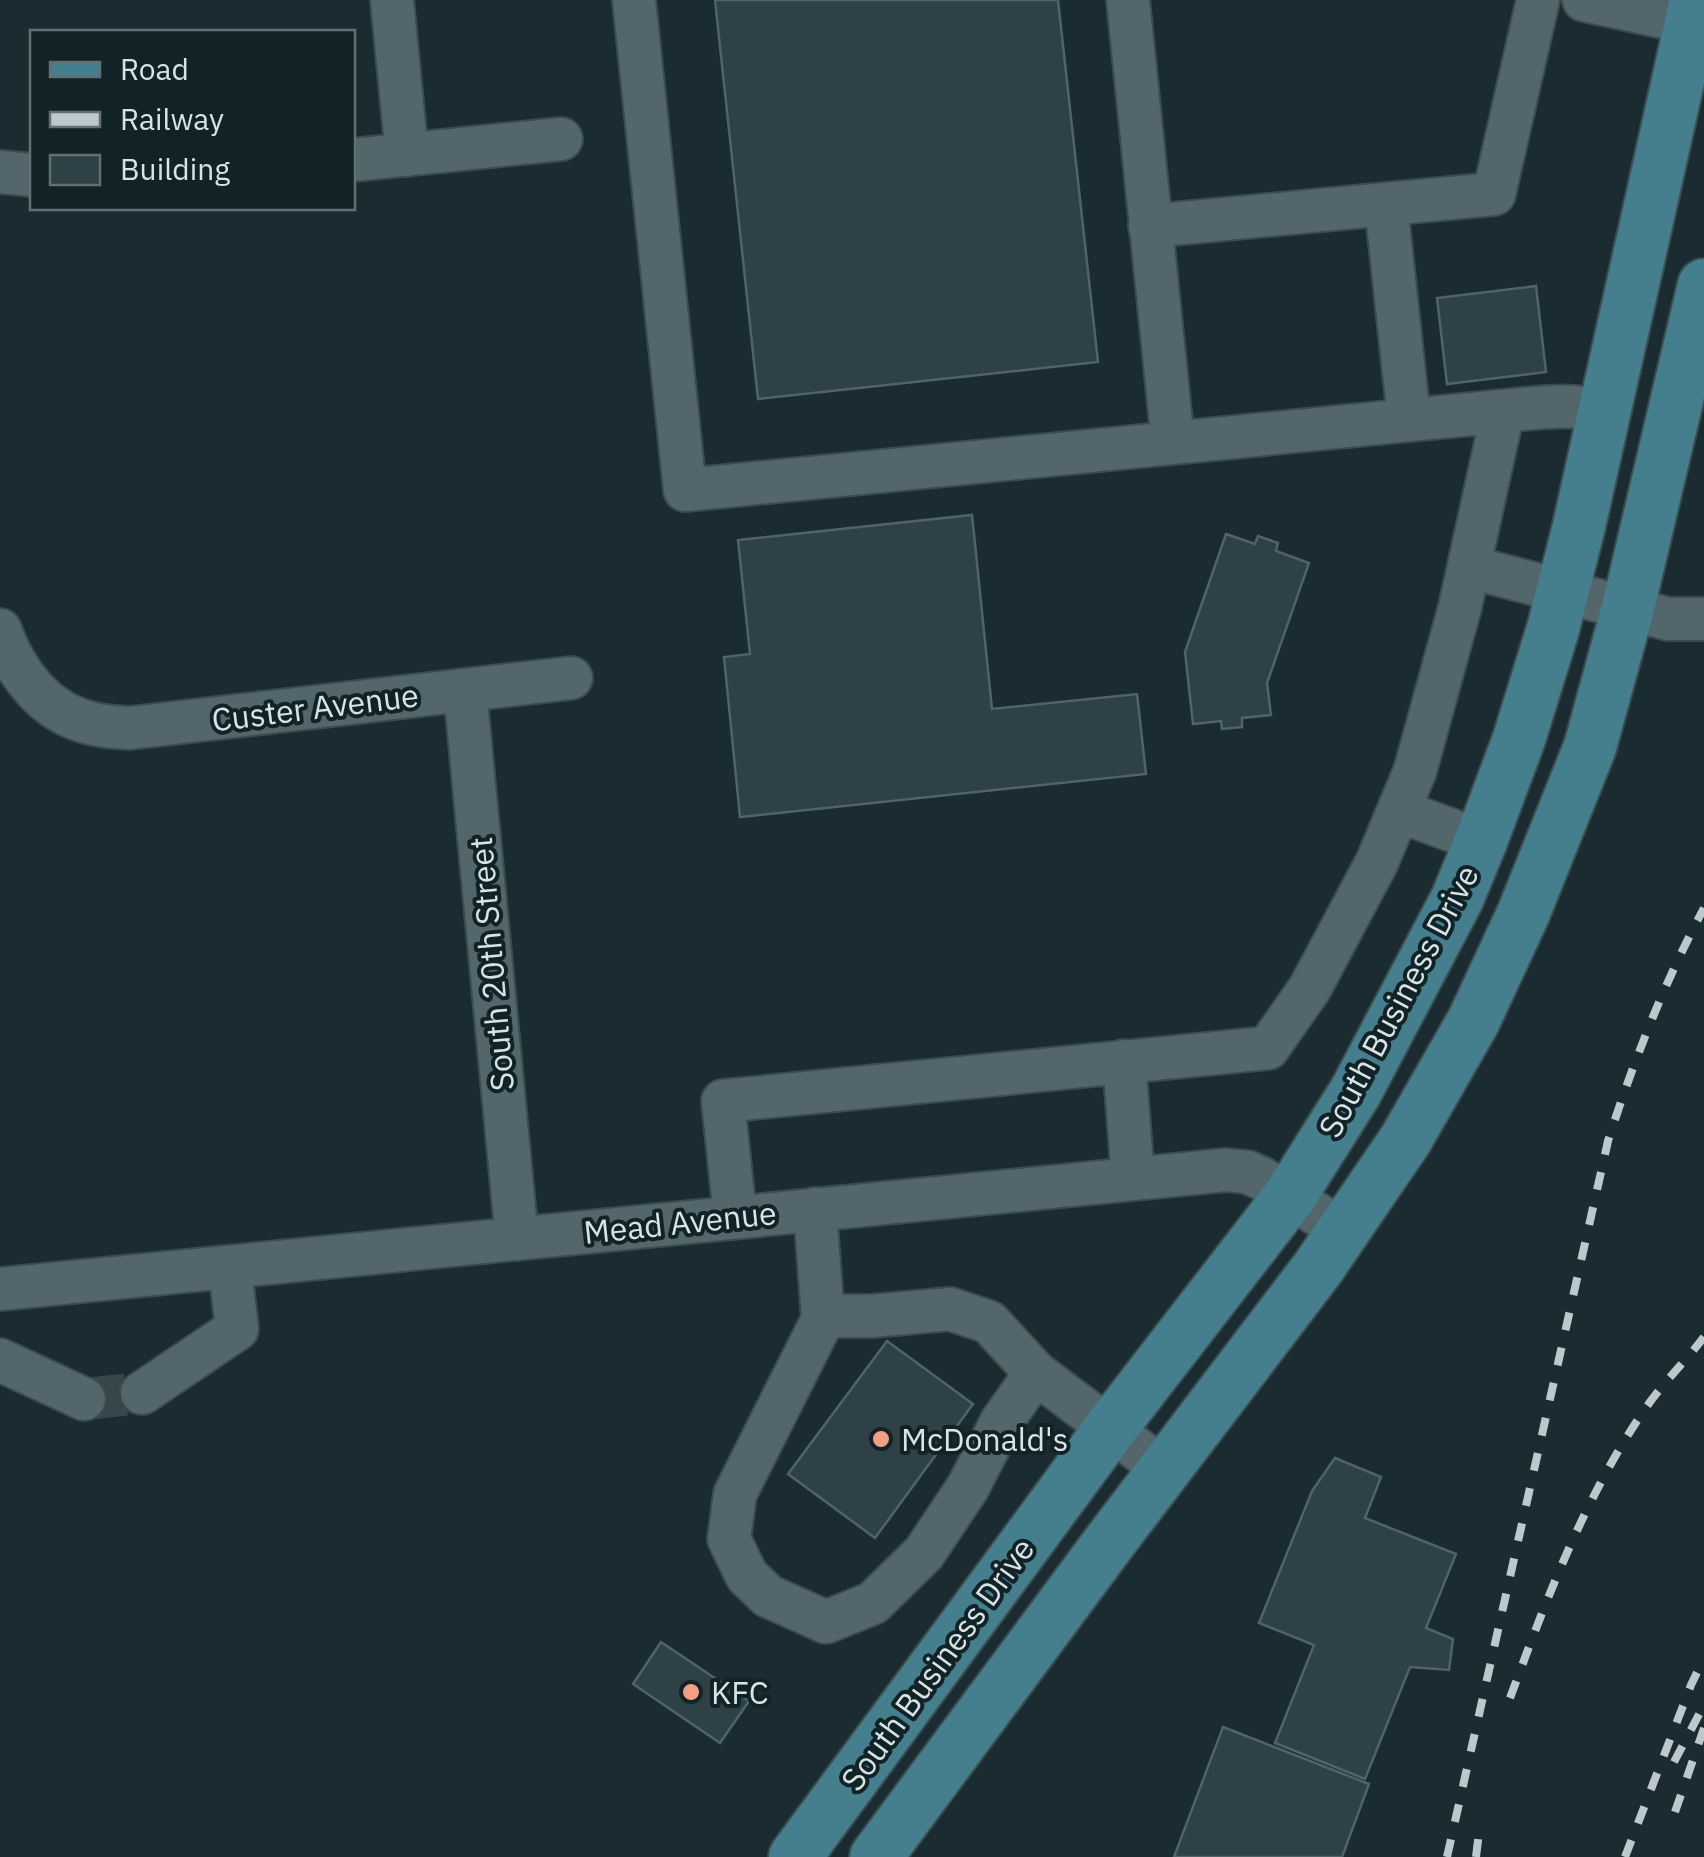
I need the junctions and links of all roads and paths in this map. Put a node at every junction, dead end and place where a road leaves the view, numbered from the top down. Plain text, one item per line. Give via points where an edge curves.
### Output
1 (392, 0) edge
2 (634, 0) edge
3 (1142, 0) edge
4 (1538, 0) edge
5 (1584, 0) edge
6 (1128, 1) edge
7 (1694, 12) edge
8 (560, 139) dead end
9 (407, 155) junction
10 (355, 160) edge
11 (0, 172) edge
12 (30, 174) edge
13 (1386, 205) junction
14 (1150, 226) junction
15 (1704, 285) edge
16 (1503, 411) junction
17 (1604, 412) junction
18 (1409, 419) junction
19 (1172, 443) junction
20 (1470, 567) junction
21 (1562, 591) junction
22 (1628, 608) junction
23 (1704, 618) edge
24 (0, 630) edge
25 (571, 678) dead end
26 (465, 690) junction
27 (1398, 811) junction
28 (1481, 841) junction
29 (1124, 1061) junction
30 (1133, 1178) junction
31 (1290, 1196) junction
32 (815, 1209) junction
33 (735, 1216) junction
34 (1343, 1231) junction
35 (517, 1239) junction
36 (230, 1267) junction
37 (0, 1289) edge
38 (822, 1316) junction
39 (0, 1360) edge
40 (1036, 1373) junction
41 (142, 1392) tunnel mouth
42 (84, 1399) tunnel mouth
43 (1110, 1429) junction
44 (1166, 1470) junction
45 (795, 1857) edge
46 (876, 1857) edge

1 - 9 street
2 - 19 street via 685,490
3 - 6 street
4 - 13 street via 1494,194
5 - 7 street
6 - 14 street
7 - 17 main road, South Business Drive
8 - 9 street
9 - 10 street
11 - 12 street
13 - 14 street
13 - 18 street
14 - 19 street
15 - 22 main road, South Business Drive
16 - 17 street
16 - 18 street
16 - 20 street
17 - 21 main road, South Business Drive
18 - 19 street
20 - 21 street
20 - 27 street via 1437,697
21 - 22 street
21 - 28 main road, South Business Drive via 1536,689
22 - 23 street
22 - 34 main road, South Business Drive via 1590,747 1511,942 1423,1112
24 - 26 street, Custer Avenue via 30,687 90,724 130,728
25 - 26 street, Custer Avenue
26 - 35 street, South 20th Street
27 - 28 street
27 - 29 street via 1310,988 1268,1048
28 - 31 main road, South Business Drive via 1391,1028
29 - 30 street
29 - 33 street via 724,1101
30 - 31 street, Mead Avenue via 1240,1170
30 - 32 street, Mead Avenue
31 - 34 street, Mead Avenue
31 - 43 main road, South Business Drive
32 - 33 street, Mead Avenue
32 - 38 street
33 - 35 street, Mead Avenue
34 - 44 main road, South Business Drive
35 - 36 street, Mead Avenue
36 - 37 street, Mead Avenue
36 - 41 street via 237,1329
38 - 40 street via 950,1310 989,1322
38 - 40 street via 735,1494 729,1539 747,1576 768,1596 826,1622 873,1604 924,1552
39 - 42 street
40 - 43 street
43 - 44 street
43 - 45 main road, South Business Drive
44 - 46 main road, South Business Drive

